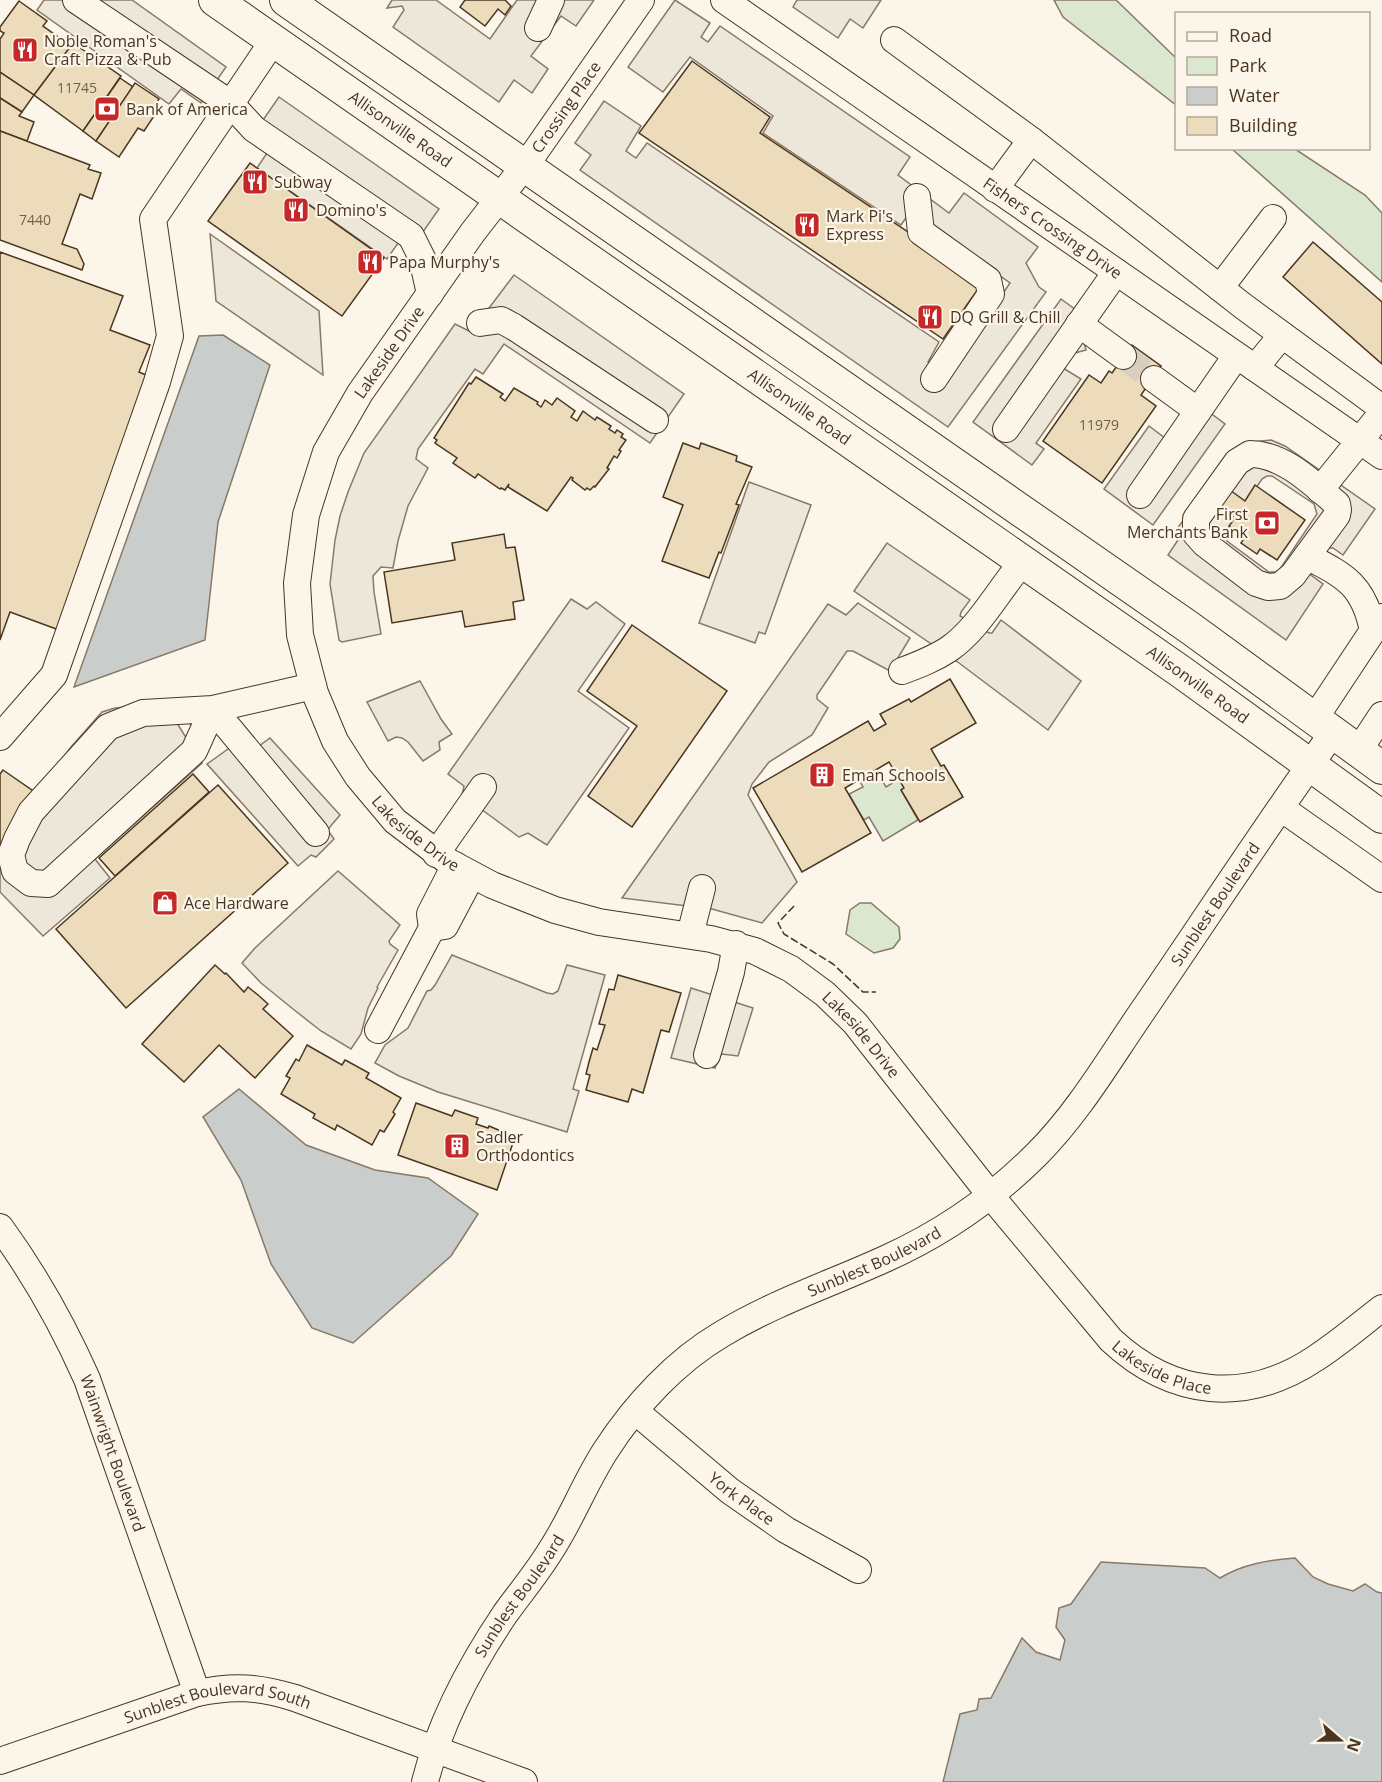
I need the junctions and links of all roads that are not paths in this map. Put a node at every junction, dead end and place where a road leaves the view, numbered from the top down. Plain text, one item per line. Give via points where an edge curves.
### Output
1 (76, 0) edge
2 (215, 0) edge
3 (286, 0) edge
4 (551, 0) edge
5 (641, 0) edge
6 (724, 0) edge
7 (538, 28) dead end
8 (894, 40) dead end
9 (273, 41) junction
10 (231, 104) junction
11 (1031, 140) junction
12 (524, 166) junction
13 (995, 189) junction
14 (917, 197) dead end
15 (495, 206) junction
16 (1273, 218) dead end
17 (1116, 272) junction
18 (1220, 288) junction
19 (430, 294) junction
20 (480, 322) dead end
21 (1079, 324) junction
22 (1282, 335) junction
23 (1123, 356) tunnel mouth
24 (1246, 362) junction
25 (934, 379) dead end
26 (1154, 379) tunnel mouth
27 (1382, 408) edge
28 (1198, 411) junction
29 (1382, 413) edge
30 (656, 420) dead end
31 (1006, 429) dead end
32 (1360, 441) junction
33 (1382, 456) edge
34 (1320, 490) junction
35 (1140, 495) dead end
36 (1307, 556) junction
37 (1013, 574) dead end
38 (1378, 624) edge
39 (902, 671) dead end
40 (313, 686) junction
41 (213, 709) junction
42 (1382, 715) edge
43 (1324, 725) junction
44 (0, 737) edge
45 (1371, 759) edge
46 (1310, 765) junction
47 (483, 787) dead end
48 (1281, 808) junction
49 (1382, 817) edge
50 (316, 833) dead end
51 (454, 865) junction
52 (1382, 879) edge
53 (702, 888) dead end
54 (690, 935) junction
55 (736, 944) junction
56 (378, 1030) dead end
57 (707, 1055) dead end
58 (991, 1196) junction
59 (0, 1227) edge
60 (1382, 1308) edge
61 (635, 1412) junction
62 (858, 1570) dead end
63 (197, 1693) junction
64 (434, 1750) junction
65 (0, 1761) edge
66 (425, 1782) edge
67 (524, 1782) edge

1 - 10 street
2 - 9 main road, Allisonville Road
3 - 12 main road
4 - 7 street
5 - 12 street, Crossing Place
6 - 13 street, Fishers Crossing Drive
8 - 11 street
9 - 10 street
9 - 15 main road, Allisonville Road
10 - 19 street via 254,129 411,236 422,258
10 - 44 street via 153,219 170,336 157,382 54,675
11 - 13 street
11 - 18 street
12 - 15 street, Crossing Place
12 - 43 main road
13 - 17 street, Fishers Crossing Drive
14 - 25 street via 921,232 988,280 991,294
15 - 19 street, Lakeside Drive
15 - 46 main road, Allisonville Road via 1142,644
16 - 18 street
17 - 21 street
17 - 24 street, Fishers Crossing Drive
18 - 22 street
19 - 40 street, Lakeside Drive via 360,393 326,452 306,515 297,583 300,635
20 - 30 street via 501,320 514,327
21 - 23 street
21 - 31 street
22 - 24 street
22 - 27 street
24 - 28 street
24 - 32 street, Fishers Crossing Drive
26 - 28 street
28 - 35 street
29 - 32 street
32 - 33 street, Fishers Crossing Drive
32 - 34 street
34 - 36 street via 1337,504 1338,510
34 - 36 street via 1272,458 1250,454 1237,462 1196,519 1196,534 1205,544 1256,583 1280,586
36 - 38 street via 1354,586
37 - 39 street via 969,632 950,649
38 - 43 street, Sunblest Boulevard
40 - 41 street
40 - 51 street, Lakeside Drive via 335,741 358,777 395,821
41 - 41 street via 143,713 108,727 31,812 11,855 15,871 31,883 48,884 194,751
41 - 50 street
42 - 45 street
43 - 45 main road
43 - 46 street, Sunblest Boulevard
46 - 48 street, Sunblest Boulevard
46 - 49 main road, Allisonville Road
47 - 51 street
48 - 52 street
48 - 58 street, Sunblest Boulevard via 1086,1094 1039,1153
51 - 54 street, Lakeside Drive via 522,899 555,910 599,922
51 - 56 street via 430,914 432,928
53 - 54 street
54 - 55 street, Lakeside Drive
55 - 57 street
55 - 58 street, Lakeside Drive via 791,969 855,1023
58 - 60 street, Lakeside Place via 1111,1341 1149,1369 1187,1385 1234,1389 1271,1381 1316,1359
58 - 61 street, Sunblest Boulevard via 888,1258 763,1311 718,1336 681,1363
59 - 63 street, Wainwright Boulevard via 34,1275 87,1379
61 - 62 street, York Place via 730,1491 786,1530
61 - 64 street, Sunblest Boulevard via 605,1452 542,1564 471,1668
63 - 64 street, Sunblest Boulevard South via 244,1687 270,1691
63 - 65 street, Sunblest Boulevard South
64 - 66 street, Sunblest Boulevard
64 - 67 street, Sunblest Boulevard South

